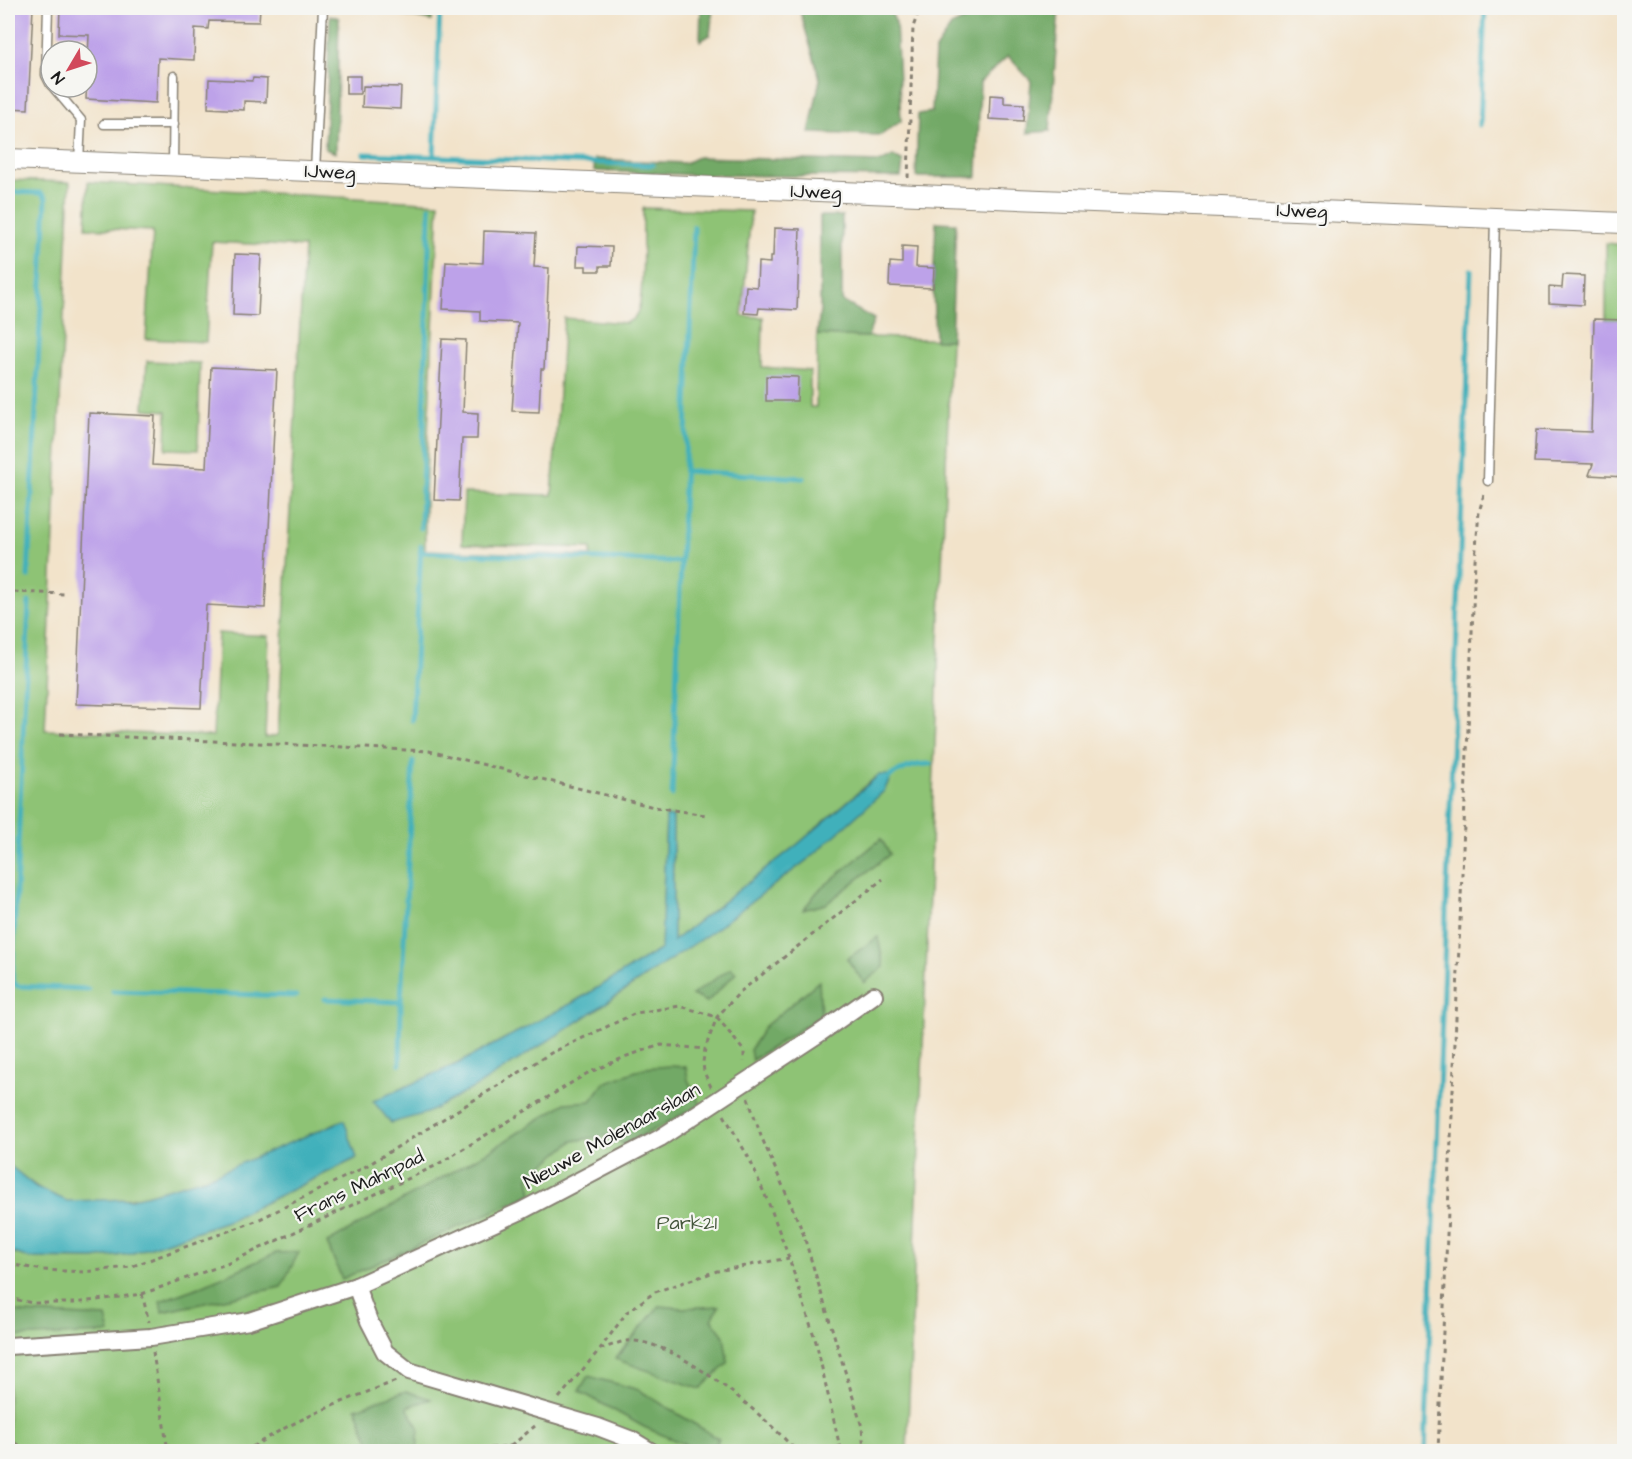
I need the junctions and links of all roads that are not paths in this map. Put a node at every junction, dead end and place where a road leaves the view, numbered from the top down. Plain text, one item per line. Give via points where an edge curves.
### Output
1 (48, 8) edge
2 (323, 8) edge
3 (47, 39) edge
4 (174, 76) dead end
5 (63, 99) edge
6 (104, 124) dead end
7 (174, 124) junction
8 (8, 159) edge
9 (79, 162) junction
10 (173, 166) junction
11 (315, 172) junction
12 (1495, 218) junction
13 (1624, 223) edge
14 (1488, 481) road end
15 (874, 995) dead end
16 (356, 1286) junction
17 (8, 1346) edge
18 (652, 1452) edge

1 - 3 lane
2 - 11 lane
4 - 7 lane
5 - 9 lane via 81,120
6 - 7 lane
7 - 10 lane
8 - 9 street, IJweg
9 - 10 street, IJweg
10 - 11 street, IJweg
11 - 12 street, IJweg
12 - 13 street, IJweg
12 - 14 lane
15 - 16 street, Nieuwe Molenaarslaan via 660,1138 521,1211
16 - 17 street, Nieuwe Molenaarslaan via 249,1321 151,1337
16 - 18 street via 385,1352 409,1371 598,1427

